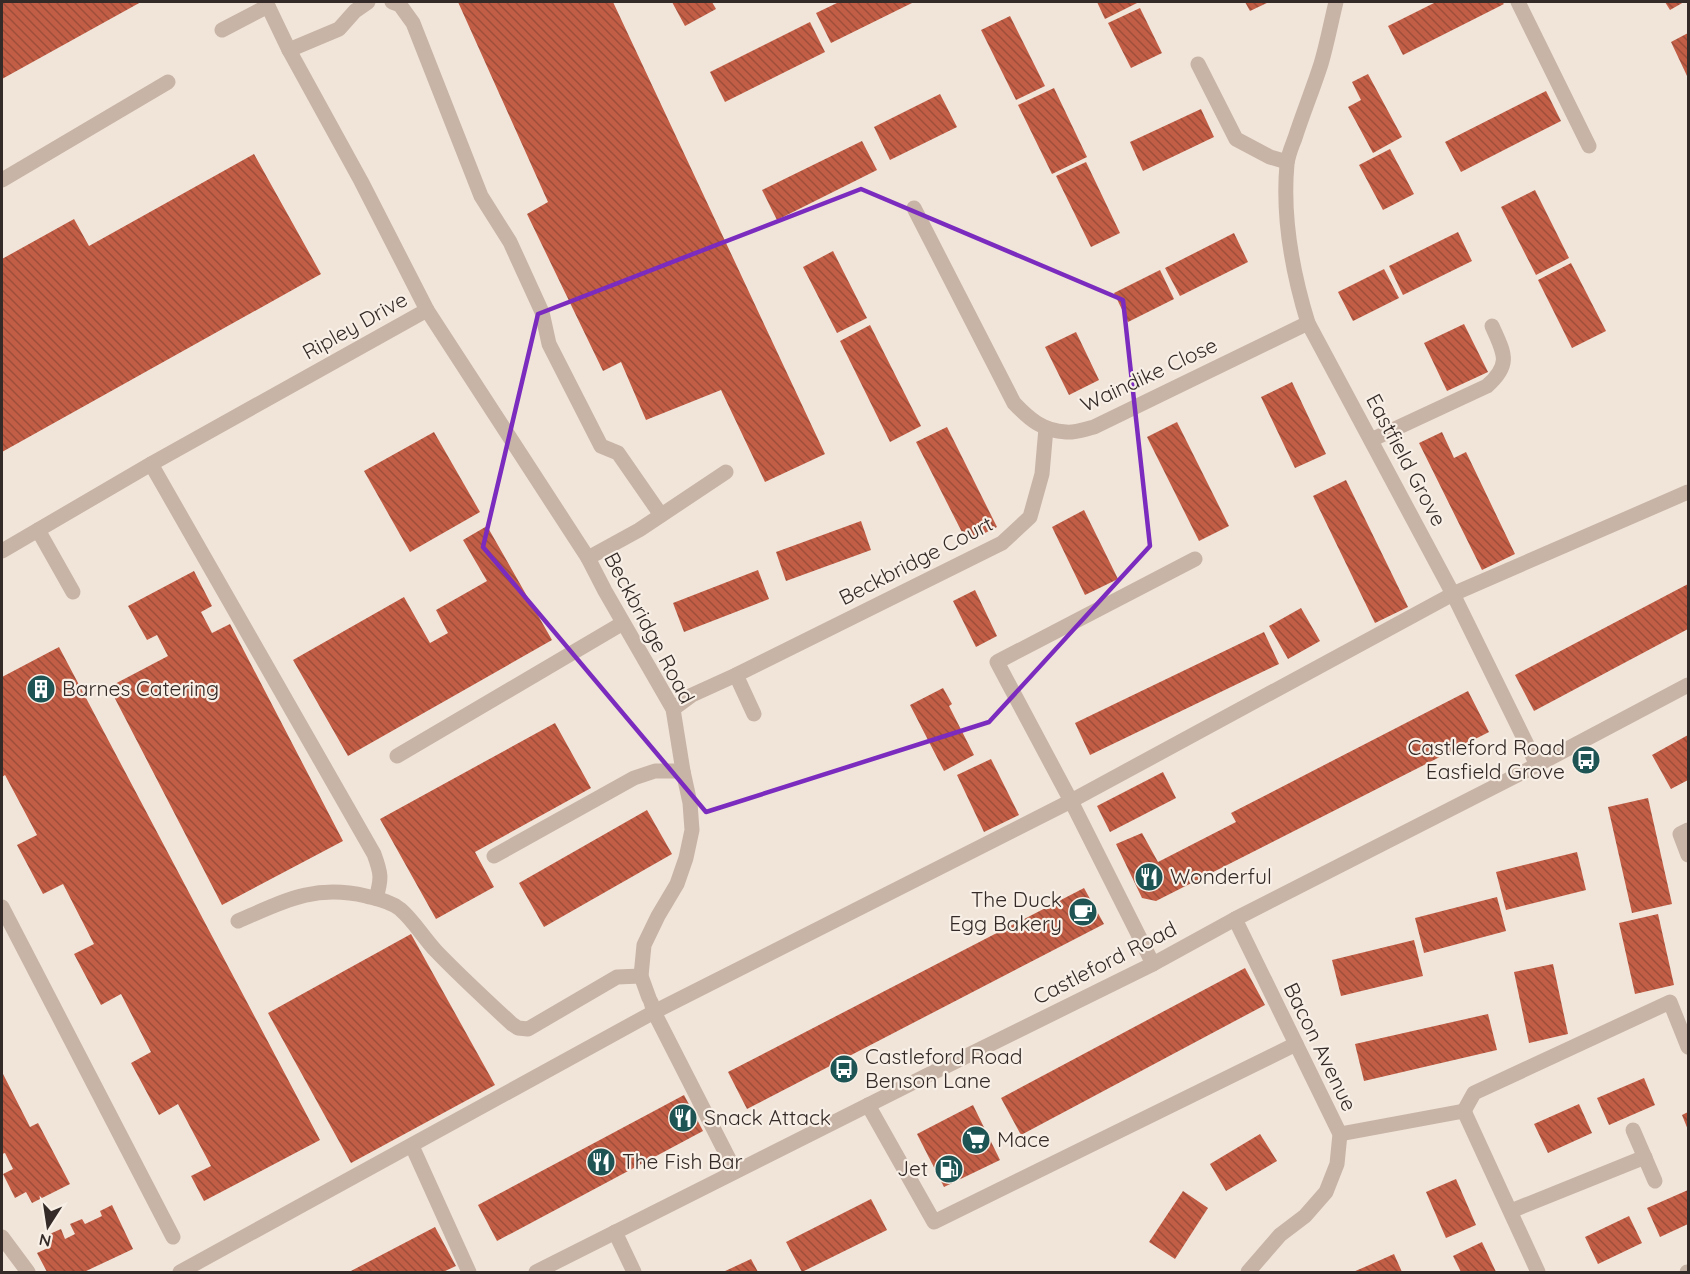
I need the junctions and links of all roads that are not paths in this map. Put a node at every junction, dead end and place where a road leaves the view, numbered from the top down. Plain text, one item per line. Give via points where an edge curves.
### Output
1 (368, 2) edge
2 (392, 2) edge
3 (1336, 2) edge
4 (1518, 2) edge
5 (267, 4) edge
6 (222, 30) dead end
7 (289, 50) junction
8 (1198, 64) dead end
9 (168, 82) dead end
10 (1589, 146) dead end
11 (1287, 162) junction
12 (2, 180) edge
13 (914, 208) dead end
14 (427, 310) junction
15 (1308, 322) junction
16 (1492, 326) dead end
17 (1046, 428) junction
18 (1371, 440) junction
19 (152, 464) junction
20 (726, 472) dead end
21 (1689, 492) edge
22 (661, 515) junction
23 (38, 530) junction
24 (2, 551) edge
25 (588, 558) junction
26 (1195, 559) dead end
27 (73, 592) dead end
28 (1453, 594) junction
29 (623, 623) junction
30 (736, 675) junction
31 (1689, 685) edge
32 (673, 709) junction
33 (754, 714) dead end
34 (397, 756) dead end
35 (1536, 765) junction
36 (683, 771) junction
37 (1071, 801) junction
38 (1689, 830) edge
39 (1689, 855) edge
40 (494, 856) dead end
41 (376, 898) junction
42 (2, 907) edge
43 (1235, 919) junction
44 (238, 921) dead end
45 (1153, 964) junction
46 (641, 976) junction
47 (652, 1005) junction
48 (1296, 1044) junction
49 (1689, 1047) edge
50 (868, 1105) junction
51 (1464, 1111) junction
52 (1633, 1130) dead end
53 (1340, 1134) junction
54 (412, 1146) junction
55 (1645, 1157) junction
56 (735, 1171) junction
57 (1655, 1181) dead end
58 (1510, 1210) junction
59 (615, 1232) junction
60 (2, 1237) edge
61 (173, 1237) dead end
62 (28, 1272) edge
63 (180, 1272) edge
64 (469, 1272) edge
65 (536, 1272) edge
66 (634, 1272) edge
67 (1248, 1272) edge
68 (1538, 1272) edge

1 - 7 street via 339,29
2 - 22 street via 400,5 413,23 481,196 510,242 542,312 549,344 601,446 618,453
3 - 11 street, Eastfield Grove via 1321,63
4 - 10 street
5 - 6 street
5 - 7 street, Ripley Drive
7 - 14 street, Ripley Drive
8 - 11 street via 1236,139
9 - 12 street
11 - 15 street, Eastfield Grove via 1288,235
13 - 17 street, Waindike Close via 1014,403 1029,419
14 - 19 street, Ripley Drive
14 - 25 street, Beckbridge Road
15 - 17 street, Waindike Close via 1094,427 1067,433
15 - 18 street, Eastfield Grove
16 - 18 street via 1504,364 1497,377 1486,386
17 - 30 street, Beckbridge Court via 1042,474 1030,517 1002,543
18 - 28 street, Eastfield Grove
19 - 23 street, Ripley Drive
19 - 41 street via 374,854 381,873
20 - 22 street
21 - 28 street
22 - 25 street
23 - 24 street, Ripley Drive
23 - 27 street
25 - 29 street, Beckbridge Road
26 - 37 street via 997,662
28 - 35 street, Eastfield Grove
28 - 37 street
29 - 32 street, Beckbridge Road
29 - 34 street
30 - 32 street, Beckbridge Court via 692,695
30 - 33 street
31 - 35 street, Castleford Road
32 - 36 street, Beckbridge Road
35 - 43 street, Castleford Road
36 - 40 street via 655,771 634,778
36 - 46 street, Beckbridge Road via 692,830 677,884 644,945
37 - 45 street
37 - 47 street
38 - 39 street via 1680,834
41 - 44 street via 334,891 299,895
41 - 46 street via 398,907 433,948 518,1028 528,1029 616,977
42 - 61 street
43 - 45 street, Castleford Road
43 - 48 street, Bacon Avenue
45 - 50 street, Castleford Road
46 - 47 street, Beckbridge Road
47 - 54 street
47 - 56 street, Beckbridge Road
48 - 50 street via 934,1222
48 - 53 street, Bacon Avenue
49 - 51 street via 1670,1002 1474,1093
50 - 56 street, Castleford Road
51 - 53 street
51 - 58 street
52 - 55 street
53 - 67 street, Bacon Avenue via 1337,1164 1326,1192
54 - 63 street
54 - 64 street
55 - 57 street
55 - 58 street
56 - 59 street, Castleford Road
58 - 68 street
59 - 65 street, Castleford Road
59 - 66 street
60 - 62 street

